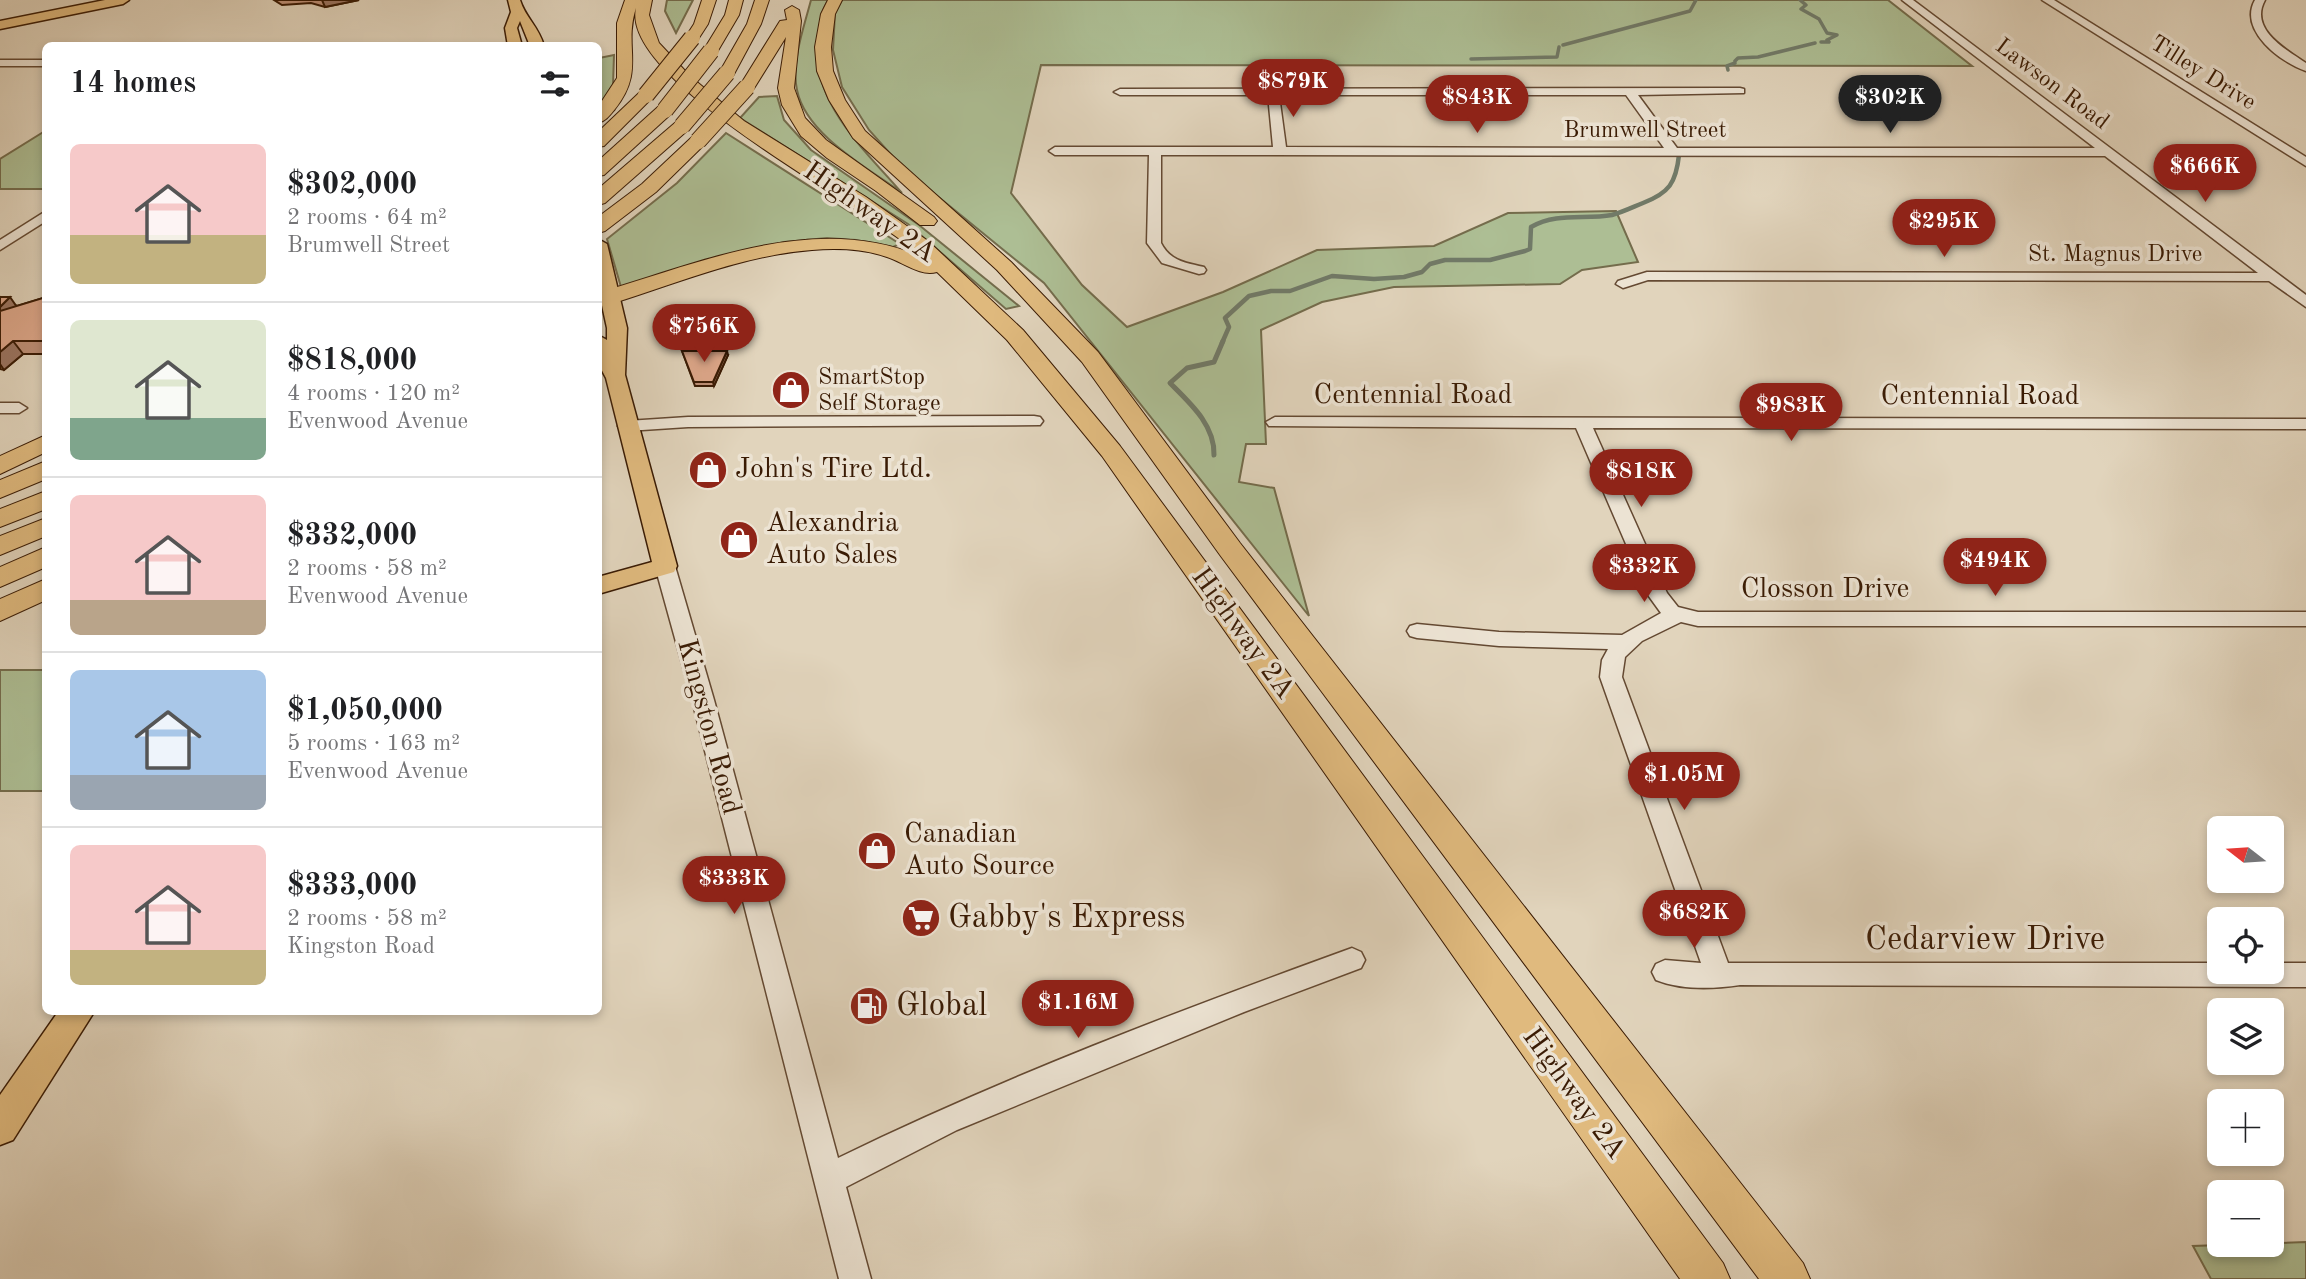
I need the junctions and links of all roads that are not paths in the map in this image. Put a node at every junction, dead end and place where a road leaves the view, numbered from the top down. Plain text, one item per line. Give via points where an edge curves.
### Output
1 (123, 0) edge
2 (632, 0) edge
3 (645, 0) edge
4 (709, 0) edge
5 (736, 0) edge
6 (762, 0) edge
7 (835, 0) edge
8 (1908, 0) edge
9 (2047, 0) edge
10 (2260, 0) edge
11 (793, 5) edge
12 (515, 6) edge
13 (659, 10) edge
14 (0, 25) edge
15 (514, 42) edge
16 (536, 42) edge
17 (0, 63) edge
18 (42, 63) edge
19 (2306, 68) edge
20 (685, 80) junction
21 (1273, 91) junction
22 (1740, 91) dead end
23 (1120, 92) dead end
24 (1630, 92) junction
25 (602, 113) edge
26 (602, 138) edge
27 (2271, 140) junction
28 (2297, 141) dead end
29 (1055, 151) dead end
30 (1280, 151) junction
31 (1673, 151) junction
32 (1155, 152) junction
33 (2108, 152) junction
34 (2306, 162) edge
35 (602, 167) edge
36 (602, 196) edge
37 (42, 218) edge
38 (606, 221) edge
39 (1, 225) edge
40 (30, 225) junction
41 (0, 246) edge
42 (1199, 271) dead end
43 (602, 275) edge
44 (2272, 277) junction
45 (1623, 285) dead end
46 (605, 298) edge
47 (2306, 302) edge
48 (985, 306) junction
49 (602, 349) edge
50 (1090, 357) junction
51 (616, 378) junction
52 (0, 408) edge
53 (19, 408) dead end
54 (1034, 421) dead end
55 (1275, 422) dead end
56 (1583, 424) junction
57 (2306, 424) edge
58 (627, 426) junction
59 (42, 444) edge
60 (0, 466) edge
61 (42, 471) edge
62 (0, 490) edge
63 (42, 501) edge
64 (0, 519) edge
65 (42, 528) edge
66 (0, 546) edge
67 (42, 558) edge
68 (665, 566) junction
69 (0, 578) edge
70 (602, 585) edge
71 (42, 590) edge
72 (0, 611) edge
73 (1680, 615) junction
74 (2306, 619) edge
75 (1417, 631) dead end
76 (1627, 642) junction
77 (1352, 960) dead end
78 (1665, 972) dead end
79 (2306, 975) edge
80 (1719, 976) junction
81 (75, 1015) edge
82 (0, 1127) edge
83 (829, 1179) junction
84 (855, 1279) edge
85 (1707, 1279) edge
86 (1787, 1279) edge

1 - 14 main road
2 - 25 highway via 624,23 625,78
3 - 20 highway via 642,15 652,44
4 - 26 highway, bridge via 692,37 646,95
5 - 35 highway, bridge via 711,51 665,110
6 - 36 highway, bridge via 727,73 682,126
7 - 50 highway via 823,47 825,71 836,100 859,134 1004,266
8 - 33 street, Lawson Road
9 - 27 street, Tilley Drive
10 - 19 street via 2255,9 2256,25 2275,47
11 - 38 highway, bridge via 747,87 649,188
11 - 50 highway via 797,28 786,67 795,118 836,158 1001,274
12 - 15 main road
12 - 16 main road via 533,29
13 - 20 highway via 660,34
17 - 18 street
20 - 48 highway, Highway 2A via 738,125 921,245
21 - 23 street
21 - 24 street
21 - 30 street
22 - 24 street
24 - 31 street
27 - 28 street, Tilley Drive
27 - 34 street
29 - 32 street, Brumwell Street
30 - 31 street, Brumwell Street
30 - 32 street, Brumwell Street
31 - 33 street, Brumwell Street
32 - 42 street via 1154,243 1175,266
33 - 44 street, Lawson Road
37 - 40 street
39 - 40 street
40 - 41 street
43 - 46 main road, Kingston Road
44 - 45 street, St. Magnus Drive via 1647,276
44 - 47 street, Lawson Road
46 - 48 highway via 762,251 856,242 919,261
46 - 51 main road, Kingston Road via 617,328
48 - 85 highway, Highway 2A via 1046,370 1111,451
49 - 51 main road, Kingston Road
50 - 86 highway, Highway 2A via 1230,550
51 - 58 main road, Kingston Road
52 - 53 street
54 - 58 street
55 - 56 street, Centennial Road
56 - 57 street, Centennial Road
56 - 73 street via 1647,575 1665,607
58 - 68 main road, Kingston Road
59 - 60 highway
61 - 62 highway
63 - 64 highway
65 - 66 highway
67 - 69 highway
68 - 70 main road
68 - 83 street, Kingston Road
71 - 72 highway
73 - 74 street, Closson Drive via 1698,619
73 - 76 street via 1653,623
75 - 76 street via 1499,639
76 - 80 street via 1616,652 1611,677
77 - 83 street via 947,1120
78 - 80 street, Cedarview Drive
79 - 80 street, Cedarview Drive
81 - 82 main road
83 - 84 street, Kingston Road

